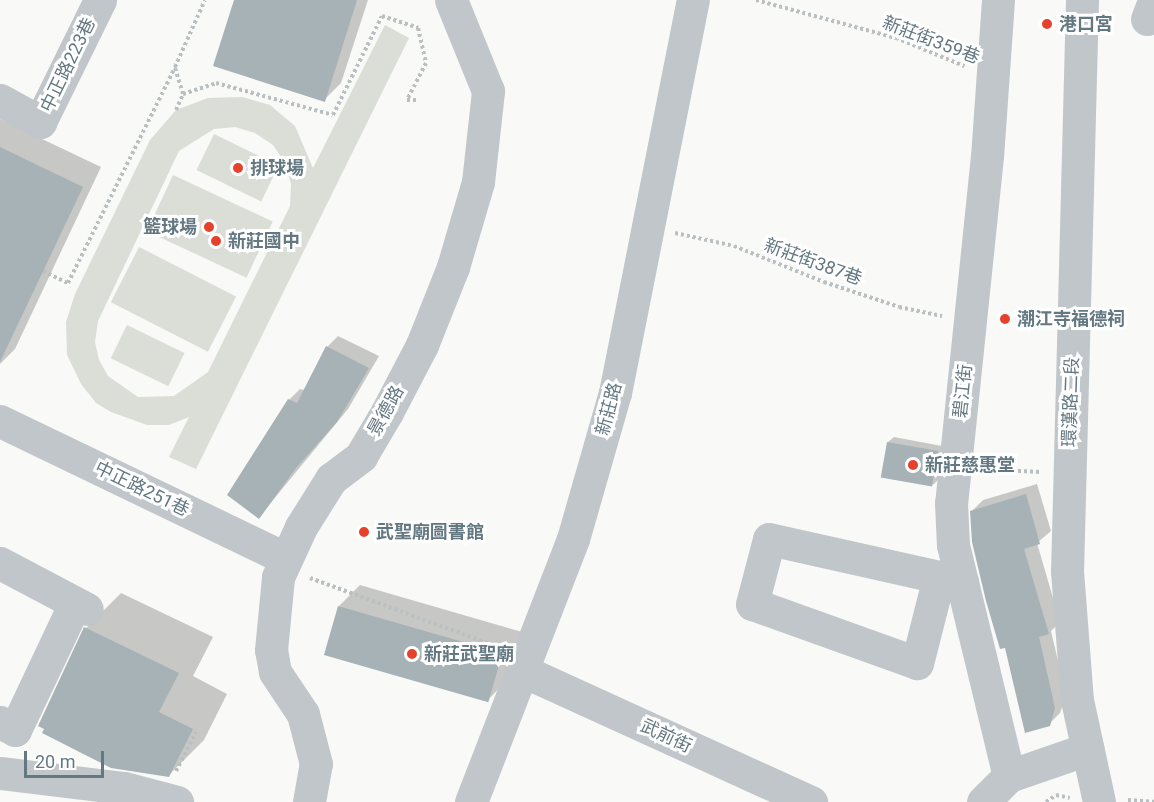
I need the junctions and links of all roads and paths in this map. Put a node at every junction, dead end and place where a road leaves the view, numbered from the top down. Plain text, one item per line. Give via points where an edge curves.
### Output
1 (100, 0) edge
2 (205, 0) edge
3 (451, 0) edge
4 (693, 0) edge
5 (756, 0) edge
6 (998, 0) edge
7 (1083, 0) edge
8 (176, 68) junction
9 (992, 77) junction
10 (183, 94) junction
11 (0, 100) edge
12 (419, 100) dead end
13 (176, 110) dead end
14 (647, 227) junction
15 (43, 271) dead end
16 (970, 323) junction
17 (0, 421) edge
18 (954, 467) junction
19 (1069, 472) junction
20 (0, 563) edge
21 (283, 563) junction
22 (950, 579) junction
23 (524, 664) junction
24 (0, 722) edge
25 (196, 732) dead end
26 (1087, 749) junction
27 (0, 773) edge
28 (1009, 776) junction
29 (171, 799) edge
30 (309, 802) edge
31 (471, 802) edge
32 (811, 802) edge
33 (983, 802) edge
34 (1099, 802) edge

1 - 11 street, 中正路223巷 via 40,122
2 - 8 path
3 - 21 street, 景德路 via 488,91 478,182 453,267 422,345 387,412 361,456 331,479
4 - 14 street, 新莊路
5 - 9 path, 新莊街359巷 via 896,38
6 - 9 street, 碧江街
7 - 19 street, 環漢路二段
8 - 10 path
8 - 15 path via 68,283
9 - 16 street, 碧江街
10 - 12 path via 216,83 333,115 381,16 418,28 426,63 407,100
10 - 13 path
14 - 16 path, 新莊街387巷 via 734,246 899,307
14 - 23 street, 新莊路 via 615,393 573,539
16 - 18 street, 碧江街
17 - 21 street, 中正路251巷
18 - 19 path
18 - 22 street, 碧江街
19 - 26 street, 環漢路二段 via 1068,583 1077,700
20 - 24 street via 78,612 15,730
21 - 23 path
21 - 30 street, 景德路 via 271,650 275,672 303,714 316,764
22 - 22 street via 769,539 752,604 917,663
22 - 28 street, 碧江街
23 - 31 street, 新莊路
23 - 32 street, 武前街
25 - 29 path
26 - 28 street
26 - 34 street, 環漢路二段
27 - 29 street
28 - 33 street

